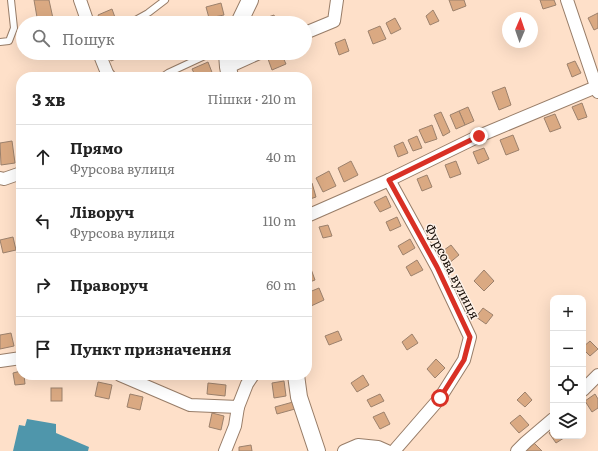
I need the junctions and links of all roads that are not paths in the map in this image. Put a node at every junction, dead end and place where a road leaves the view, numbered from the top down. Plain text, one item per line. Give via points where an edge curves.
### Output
1 (11, 0) edge
2 (80, 0) edge
3 (165, 0) edge
4 (250, 0) edge
5 (337, 0) edge
6 (570, 1) edge
7 (86, 16) edge
8 (144, 16) edge
9 (242, 16) edge
10 (312, 30) edge
11 (0, 42) edge
12 (102, 60) edge
13 (195, 60) edge
14 (242, 60) edge
15 (228, 66) edge
16 (107, 72) edge
17 (168, 72) edge
18 (597, 89) edge
19 (16, 175) edge
20 (0, 178) edge
21 (389, 180) junction
22 (312, 214) edge
23 (16, 359) edge
24 (0, 361) edge
25 (598, 375) edge
26 (132, 380) edge
27 (250, 380) edge
28 (297, 380) edge
29 (586, 387) edge
30 (238, 407) junction
31 (550, 421) edge
32 (383, 449) edge
33 (225, 451) edge
34 (316, 451) edge
35 (344, 451) edge
36 (394, 451) edge
37 (517, 451) edge

1 - 11 lane via 14,28 9,40
2 - 7 street
3 - 8 lane
4 - 9 street
5 - 10 street via 334,20
6 - 18 street
12 - 16 street
13 - 17 lane
14 - 15 street
18 - 21 street via 479,136
19 - 20 street
21 - 22 street
21 - 36 street, Фурсова вулиця via 437,267 470,337 464,360 440,398
23 - 24 street
25 - 29 street
26 - 30 street via 190,405
27 - 30 street
28 - 34 street via 299,397
30 - 33 street via 235,426
31 - 37 street
32 - 35 street via 358,445

